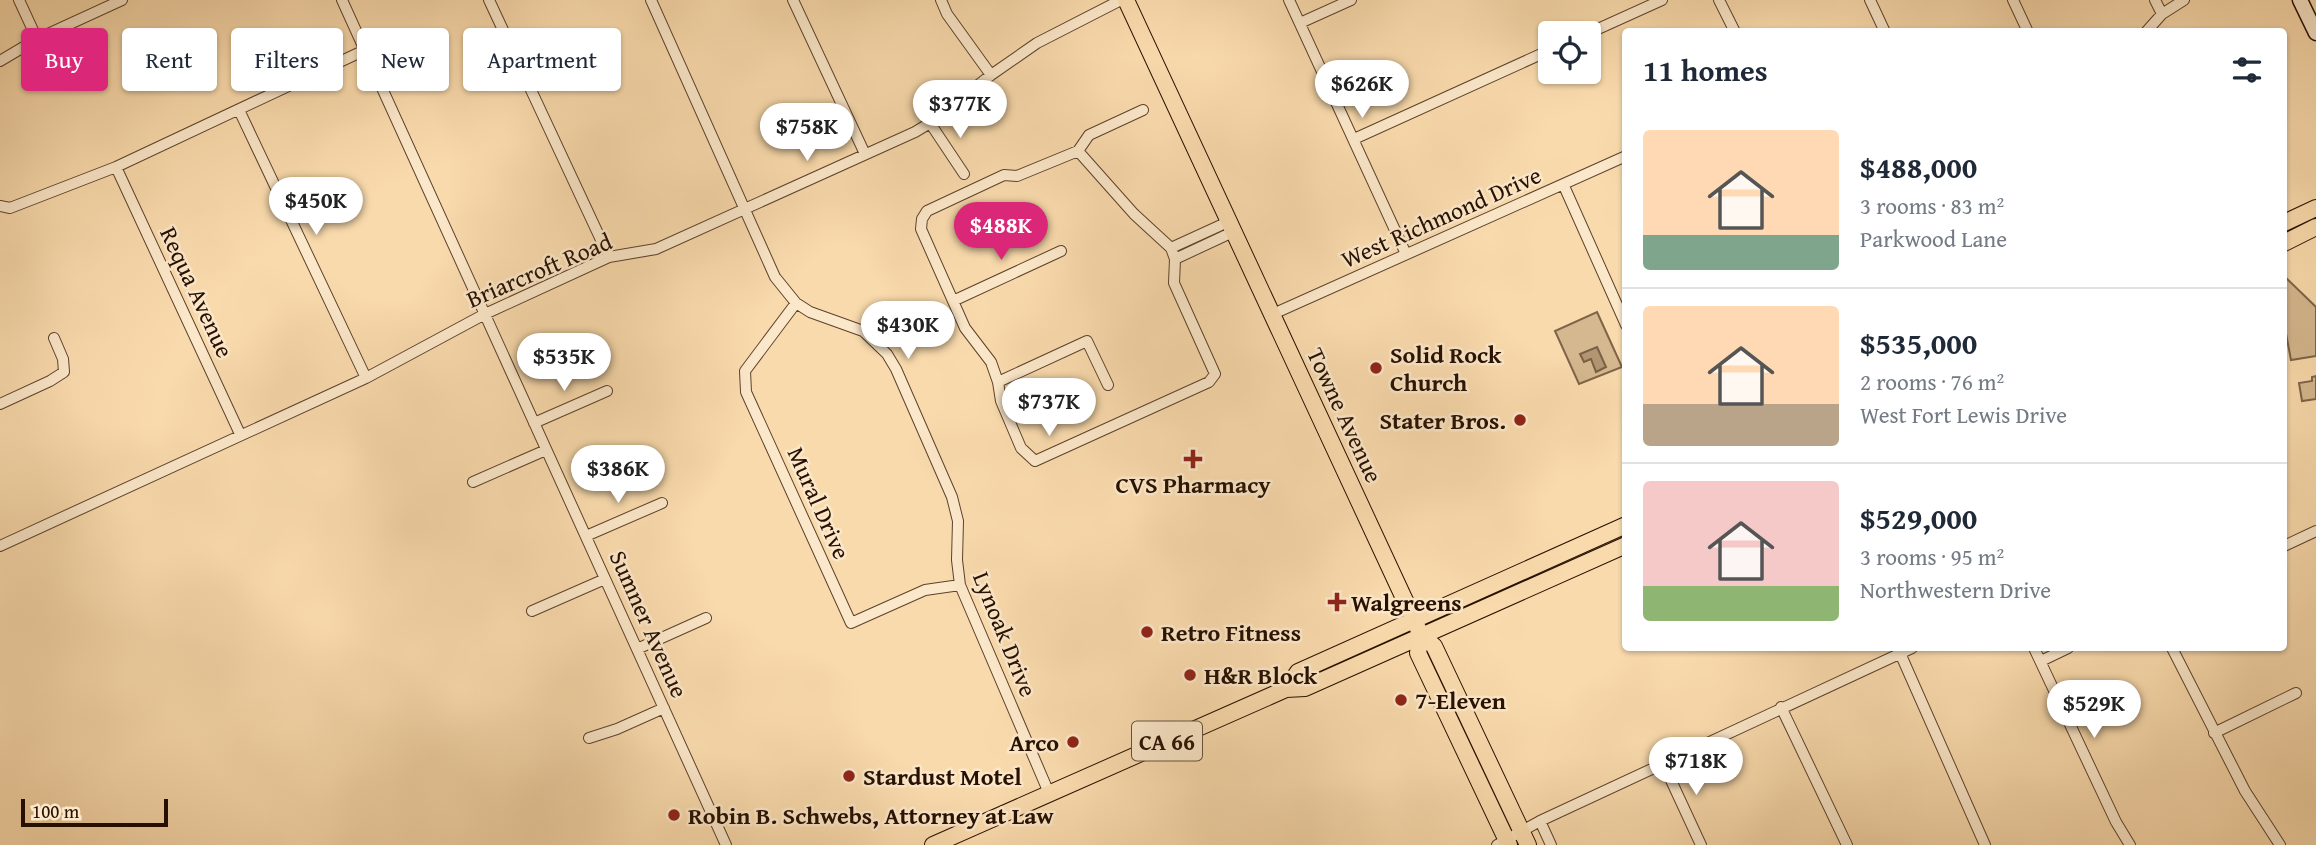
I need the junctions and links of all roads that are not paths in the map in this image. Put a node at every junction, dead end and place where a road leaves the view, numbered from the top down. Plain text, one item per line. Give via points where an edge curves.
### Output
1 (19, 0) edge
2 (121, 0) edge
3 (342, 0) edge
4 (489, 0) edge
5 (651, 0) edge
6 (793, 0) edge
7 (941, 0) edge
8 (1124, 0) edge
9 (1289, 0) edge
10 (1352, 0) edge
11 (1662, 0) edge
12 (1719, 0) edge
13 (1871, 0) edge
14 (2013, 0) edge
15 (2155, 0) edge
16 (2184, 0) edge
17 (2300, 0) edge
18 (2162, 14) junction
19 (1300, 23) junction
20 (1601, 27) edge
21 (32, 28) edge
22 (61, 28) edge
23 (1733, 28) edge
24 (1883, 28) edge
25 (2026, 28) edge
26 (2150, 28) edge
27 (357, 33) edge
28 (2316, 33) edge
29 (21, 49) edge
30 (357, 54) edge
31 (1538, 55) edge
32 (0, 61) edge
33 (991, 75) junction
34 (384, 91) edge
35 (239, 110) junction
36 (1143, 110) dead end
37 (930, 123) junction
38 (1354, 139) junction
39 (1078, 151) junction
40 (865, 154) junction
41 (1622, 158) edge
42 (117, 167) junction
43 (964, 174) dead end
44 (1564, 186) junction
45 (0, 206) edge
46 (2316, 208) edge
47 (744, 209) junction
48 (2287, 222) edge
49 (1232, 226) junction
50 (2316, 227) edge
51 (2287, 242) edge
52 (1061, 251) dead end
53 (1173, 254) junction
54 (1406, 254) junction
55 (610, 257) junction
56 (1622, 297) edge
57 (1613, 300) junction
58 (953, 301) junction
59 (796, 303) junction
60 (485, 314) junction
61 (1273, 314) junction
62 (1622, 317) edge
63 (54, 338) dead end
64 (366, 378) junction
65 (998, 382) junction
66 (1108, 385) dead end
67 (607, 391) dead end
68 (0, 404) edge
69 (534, 424) junction
70 (240, 434) junction
71 (546, 450) junction
72 (473, 482) dead end
73 (662, 503) dead end
74 (1622, 527) edge
75 (2316, 531) edge
76 (586, 536) junction
77 (0, 545) edge
78 (2287, 545) edge
79 (1622, 547) edge
80 (605, 579) junction
81 (960, 585) junction
82 (532, 611) dead end
83 (706, 618) dead end
84 (1418, 627) junction
85 (637, 649) junction
86 (1905, 651) edge
87 (2035, 651) edge
88 (2062, 651) edge
89 (2173, 651) edge
90 (1900, 653) junction
91 (2040, 661) junction
92 (2296, 693) dead end
93 (1781, 707) junction
94 (664, 708) junction
95 (2214, 733) junction
96 (589, 738) dead end
97 (1663, 762) junction
98 (1049, 793) junction
99 (1540, 821) junction
100 (1525, 839) edge
101 (1504, 844) edge
102 (726, 845) edge
103 (933, 845) edge
104 (1551, 845) edge
105 (1701, 845) edge
106 (1847, 845) edge
107 (1985, 845) edge
108 (2130, 845) edge
109 (2280, 845) edge

1 - 21 street
2 - 22 street
3 - 27 street, Sumner Avenue
4 - 55 street
5 - 47 street, Lynoak Drive
6 - 40 street
7 - 33 street
8 - 33 street, Briarcroft Road via 1052,34
8 - 49 main road, Towne Avenue
9 - 19 street
10 - 19 street
11 - 20 street
12 - 23 street
13 - 24 street
14 - 25 street
15 - 18 street
16 - 18 street
17 - 28 main road
18 - 26 street
19 - 38 street
29 - 32 street
30 - 35 street
31 - 38 street
33 - 37 street, Briarcroft Road
34 - 60 street, Sumner Avenue
35 - 42 street
35 - 64 street
36 - 39 street via 1089,135
37 - 40 street, Briarcroft Road
37 - 43 street
38 - 54 street
39 - 53 street
39 - 58 street via 1017,176 1003,176 927,211 920,229
40 - 47 street, Briarcroft Road
41 - 44 street, West Richmond Drive
42 - 45 street via 10,208
42 - 70 street, Requa Avenue
44 - 54 street, West Richmond Drive
44 - 57 street
46 - 48 main road
47 - 55 street, Briarcroft Road via 656,249
47 - 59 street, Lynoak Drive via 775,277
49 - 53 street
49 - 61 main road, Towne Avenue
50 - 51 main road
52 - 58 street
53 - 65 street via 1174,283 1214,374 1209,382 1035,461 1021,448 1000,401
54 - 61 street, West Richmond Drive
55 - 60 street, Briarcroft Road
56 - 57 street
57 - 62 street
58 - 65 street via 965,328 991,362
59 - 81 street, Lynoak Drive via 822,318 863,331 891,362 952,496 958,521
59 - 81 street, Mural Drive via 745,371 746,392 851,623 925,590
60 - 64 street, Briarcroft Road
60 - 69 street, Sumner Avenue
61 - 84 main road, Towne Avenue
63 - 68 street via 64,359 64,372
64 - 70 street, Briarcroft Road
65 - 66 street via 1087,341
67 - 69 street
69 - 71 street, Sumner Avenue
70 - 77 street, Briarcroft Road
71 - 72 street
71 - 76 street, Sumner Avenue
73 - 76 street
74 - 84 main road
75 - 78 street
76 - 80 street, Sumner Avenue
79 - 84 main road
80 - 82 street
80 - 85 street, Sumner Avenue
81 - 98 street, Lynoak Drive
83 - 85 street
84 - 98 main road, CA 66 via 1298,672 1286,689
84 - 100 main road, Towne Avenue via 1434,646
84 - 101 main road via 1418,653
85 - 94 street, Sumner Avenue
86 - 90 street
87 - 91 street
88 - 91 street
89 - 95 street
90 - 93 street
90 - 107 street
91 - 108 street
92 - 95 street
93 - 97 street
93 - 106 street
94 - 96 street
94 - 102 street, Sumner Avenue
95 - 109 street
97 - 99 street
97 - 105 street
98 - 103 main road, CA 66
99 - 100 street
99 - 104 street
100 - 101 street

